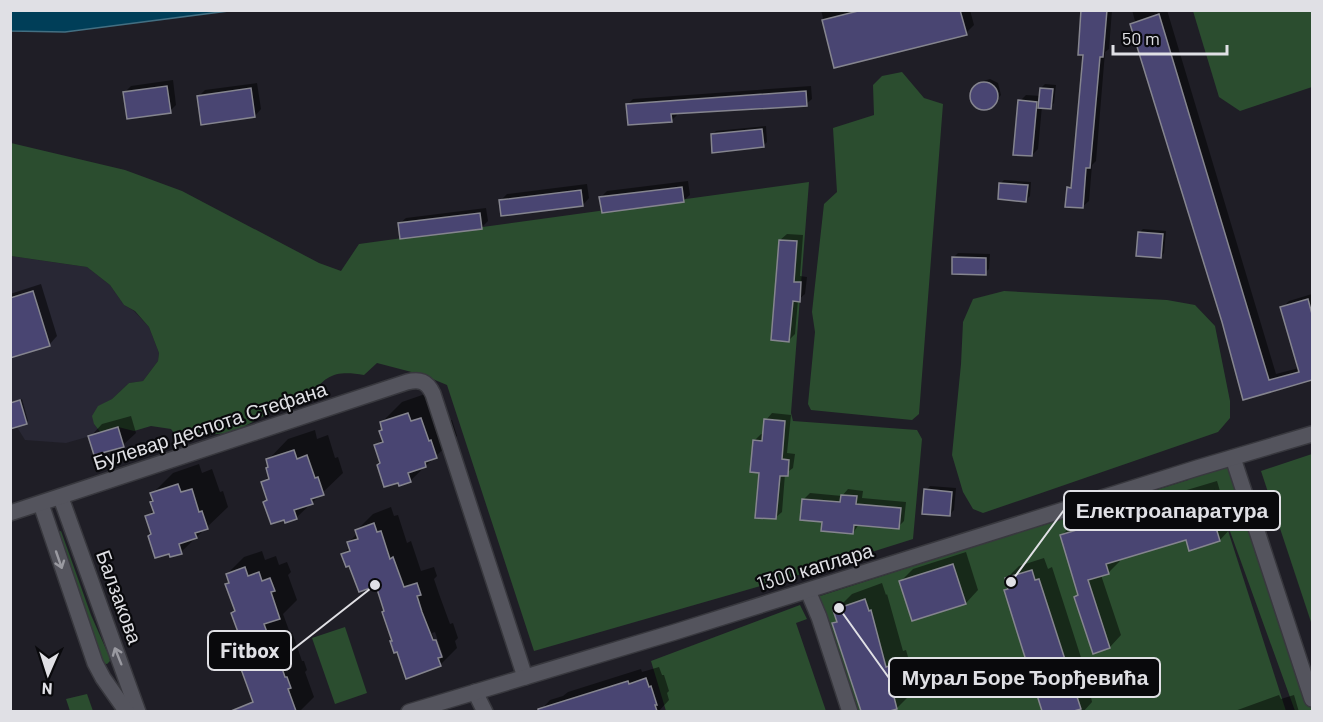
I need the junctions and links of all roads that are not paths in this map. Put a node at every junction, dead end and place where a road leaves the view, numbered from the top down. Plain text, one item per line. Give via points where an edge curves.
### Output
1 (1312, 434) edge
2 (1233, 458) junction
3 (61, 498) junction
4 (41, 504) junction
5 (10, 513) edge
6 (808, 591) junction
7 (525, 677) junction
8 (475, 692) junction
9 (1312, 699) edge
10 (127, 711) edge
11 (138, 711) edge
12 (409, 711) edge
13 (485, 711) edge
14 (850, 711) edge

1 - 2 street, 1300 каплара
2 - 6 street, 1300 каплара
2 - 9 street
3 - 4 street, Булевар деспота Стефана
3 - 7 street, Булевар деспота Стефана via 406,382 422,381 433,394
11 -> 3 street, Балзакова
4 - 5 street, Булевар деспота Стефана
4 -> 10 street via 95,663
6 - 7 street, 1300 каплара
6 - 14 street
7 - 8 street, 1300 каплара
8 - 12 street, 1300 каплара
8 - 13 street

